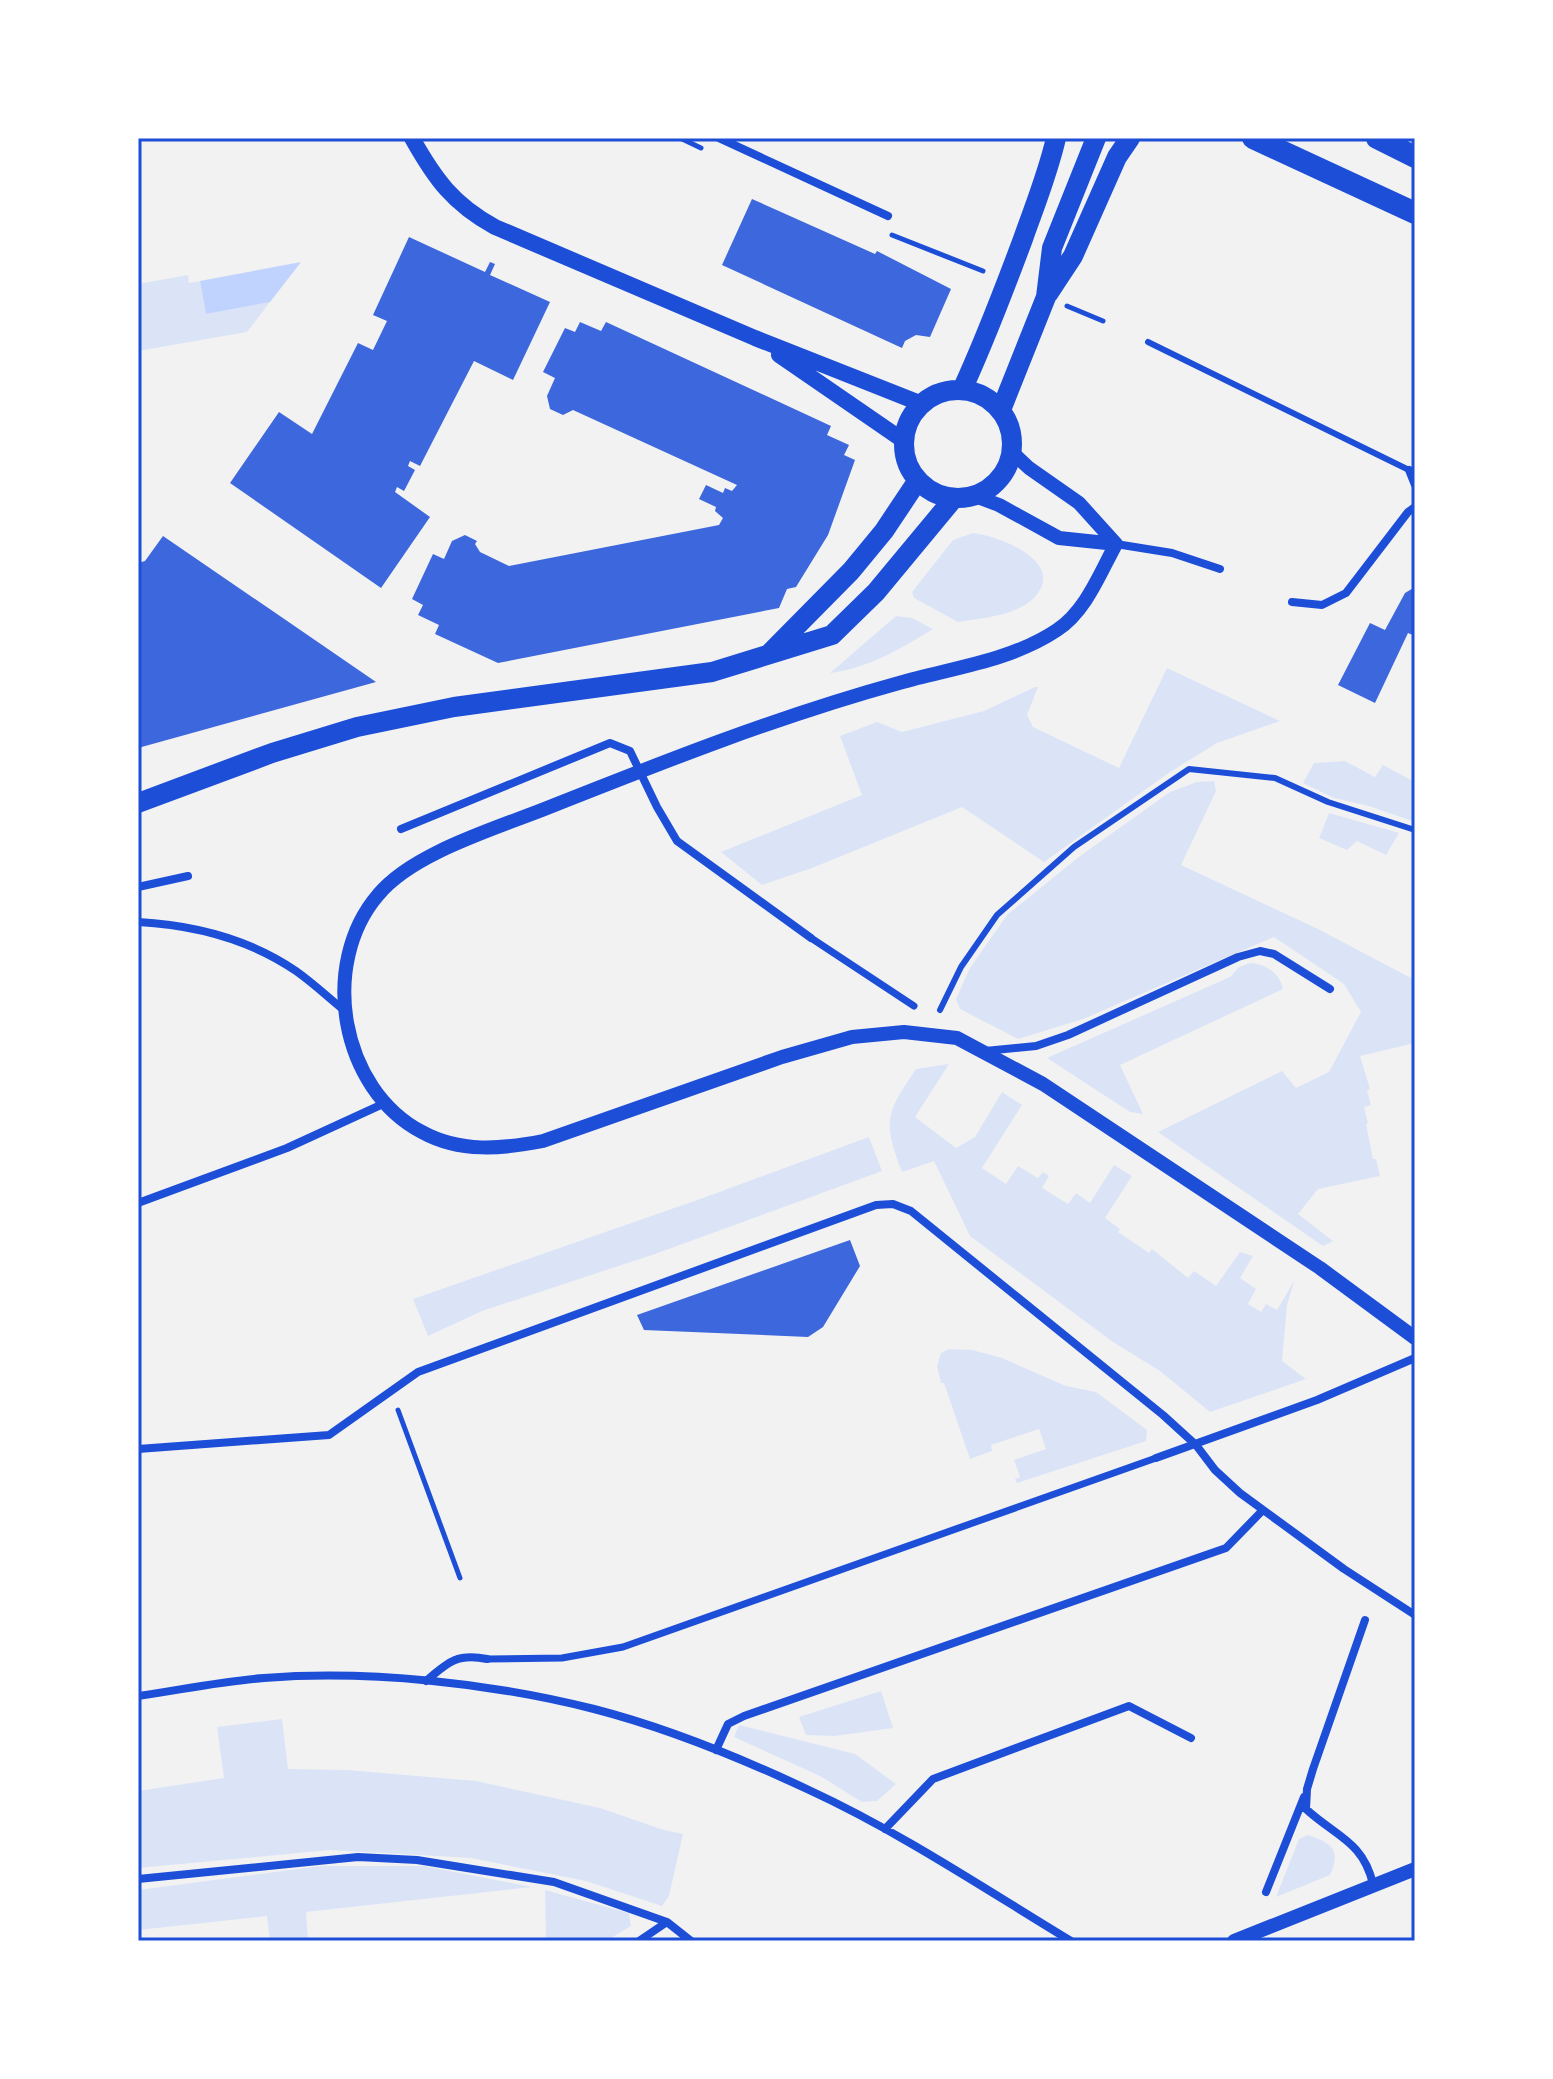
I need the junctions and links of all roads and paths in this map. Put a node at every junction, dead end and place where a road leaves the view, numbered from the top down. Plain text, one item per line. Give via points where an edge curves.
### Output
1 (412, 138) edge
2 (719, 138) edge
3 (1056, 138) edge
4 (1096, 138) edge
5 (1130, 138) edge
6 (1253, 138) edge
7 (1377, 138) edge
8 (1415, 157) edge
9 (1415, 213) edge
10 (888, 216) dead end
11 (930, 251) dead end
12 (983, 271) dead end
13 (1054, 300) junction
14 (1103, 321) dead end
15 (755, 338) junction
16 (1148, 342) dead end
17 (962, 390) junction
18 (922, 404) junction
19 (1001, 410) junction
20 (904, 441) junction
21 (1012, 452) junction
22 (1409, 470) joint
23 (918, 480) junction
24 (1415, 485) edge
25 (965, 497) junction
26 (1415, 507) edge
27 (1116, 544) junction
28 (1220, 569) dead end
29 (1292, 602) dead end
30 (766, 656) junction
31 (640, 771) junction
32 (138, 803) edge
33 (401, 829) dead end
34 (1415, 830) edge
35 (188, 876) dead end
36 (138, 887) edge
37 (138, 922) edge
38 (811, 938) joint
39 (1330, 989) dead end
40 (914, 1006) dead end
41 (940, 1010) dead end
42 (345, 1011) junction
43 (984, 1051) junction
44 (385, 1103) junction
45 (138, 1203) edge
46 (1415, 1338) edge
47 (1415, 1358) edge
48 (395, 1401) dead end
49 (1196, 1445) junction
50 (138, 1449) edge
51 (1156, 1458) joint
52 (1262, 1511) junction
53 (460, 1578) dead end
54 (1415, 1615) edge
55 (1365, 1620) dead end
56 (487, 1659) joint
57 (426, 1681) junction
58 (138, 1696) edge
59 (1191, 1738) dead end
60 (716, 1750) junction
61 (1307, 1789) junction
62 (885, 1829) junction
63 (1415, 1869) edge
64 (138, 1879) edge
65 (1373, 1884) junction
66 (1266, 1892) dead end
67 (667, 1922) junction
68 (639, 1941) edge
69 (691, 1941) edge
70 (1071, 1941) edge
71 (1234, 1941) edge

1 - 15 main road via 450,196 472,214
2 - 10 street
3 - 17 main road via 1013,267
4 - 13 main road via 1052,248
5 - 13 main road
6 - 9 highway
7 - 8 highway
11 - 12 path
13 - 14 path
13 - 19 main road
15 - 18 main road
15 - 20 main road
16 - 22 lane
17 - 18 main road via 940,393
17 - 19 main road via 983,395
18 - 20 main road via 909,421
19 - 21 main road via 1011,430
20 - 23 main road via 907,462
21 - 25 main road via 992,487
21 - 27 street via 1079,503
22 - 24 street
23 - 25 main road via 934,493
23 - 30 main road via 851,571
25 - 27 street via 999,505 1059,538
25 - 30 main road via 832,635
26 - 29 street via 1346,593 1322,605
27 - 28 street via 1172,553
27 - 31 street via 1082,606 1058,630 1011,652 883,688
30 - 32 main road via 712,672 454,707 357,727
31 - 33 street via 630,751 610,743
31 - 38 street via 677,841
31 - 42 street via 403,871 360,919 348,954
34 - 41 lane via 1328,802 1275,778 1189,769 1074,847 997,915 961,967
35 - 36 street
37 - 42 street via 212,932 250,947 293,969
38 - 40 street
39 - 43 street via 1274,954 1260,951 1068,1035 1036,1046
42 - 44 street via 358,1059
43 - 44 street via 929,1033 852,1037 543,1141 502,1148 443,1142 419,1131
43 - 46 street via 1043,1084 1320,1268
44 - 45 street via 287,1148
47 - 49 street
48 - 53 path
49 - 50 street via 911,1211 893,1204 876,1205 418,1372 329,1435
49 - 51 street
49 - 52 street via 1215,1470
51 - 56 street via 623,1647 562,1658
52 - 54 street
52 - 60 street via 1226,1548 744,1716 728,1724
55 - 61 street
56 - 57 street via 456,1658
57 - 58 street via 265,1678
57 - 60 street via 594,1709
59 - 62 street via 1129,1706 933,1779
60 - 62 street
61 - 65 street via 1306,1809 1355,1845
61 - 66 street
62 - 70 street
63 - 65 street
64 - 67 street via 358,1857 417,1860 554,1882
65 - 71 street
67 - 68 street
67 - 69 street

